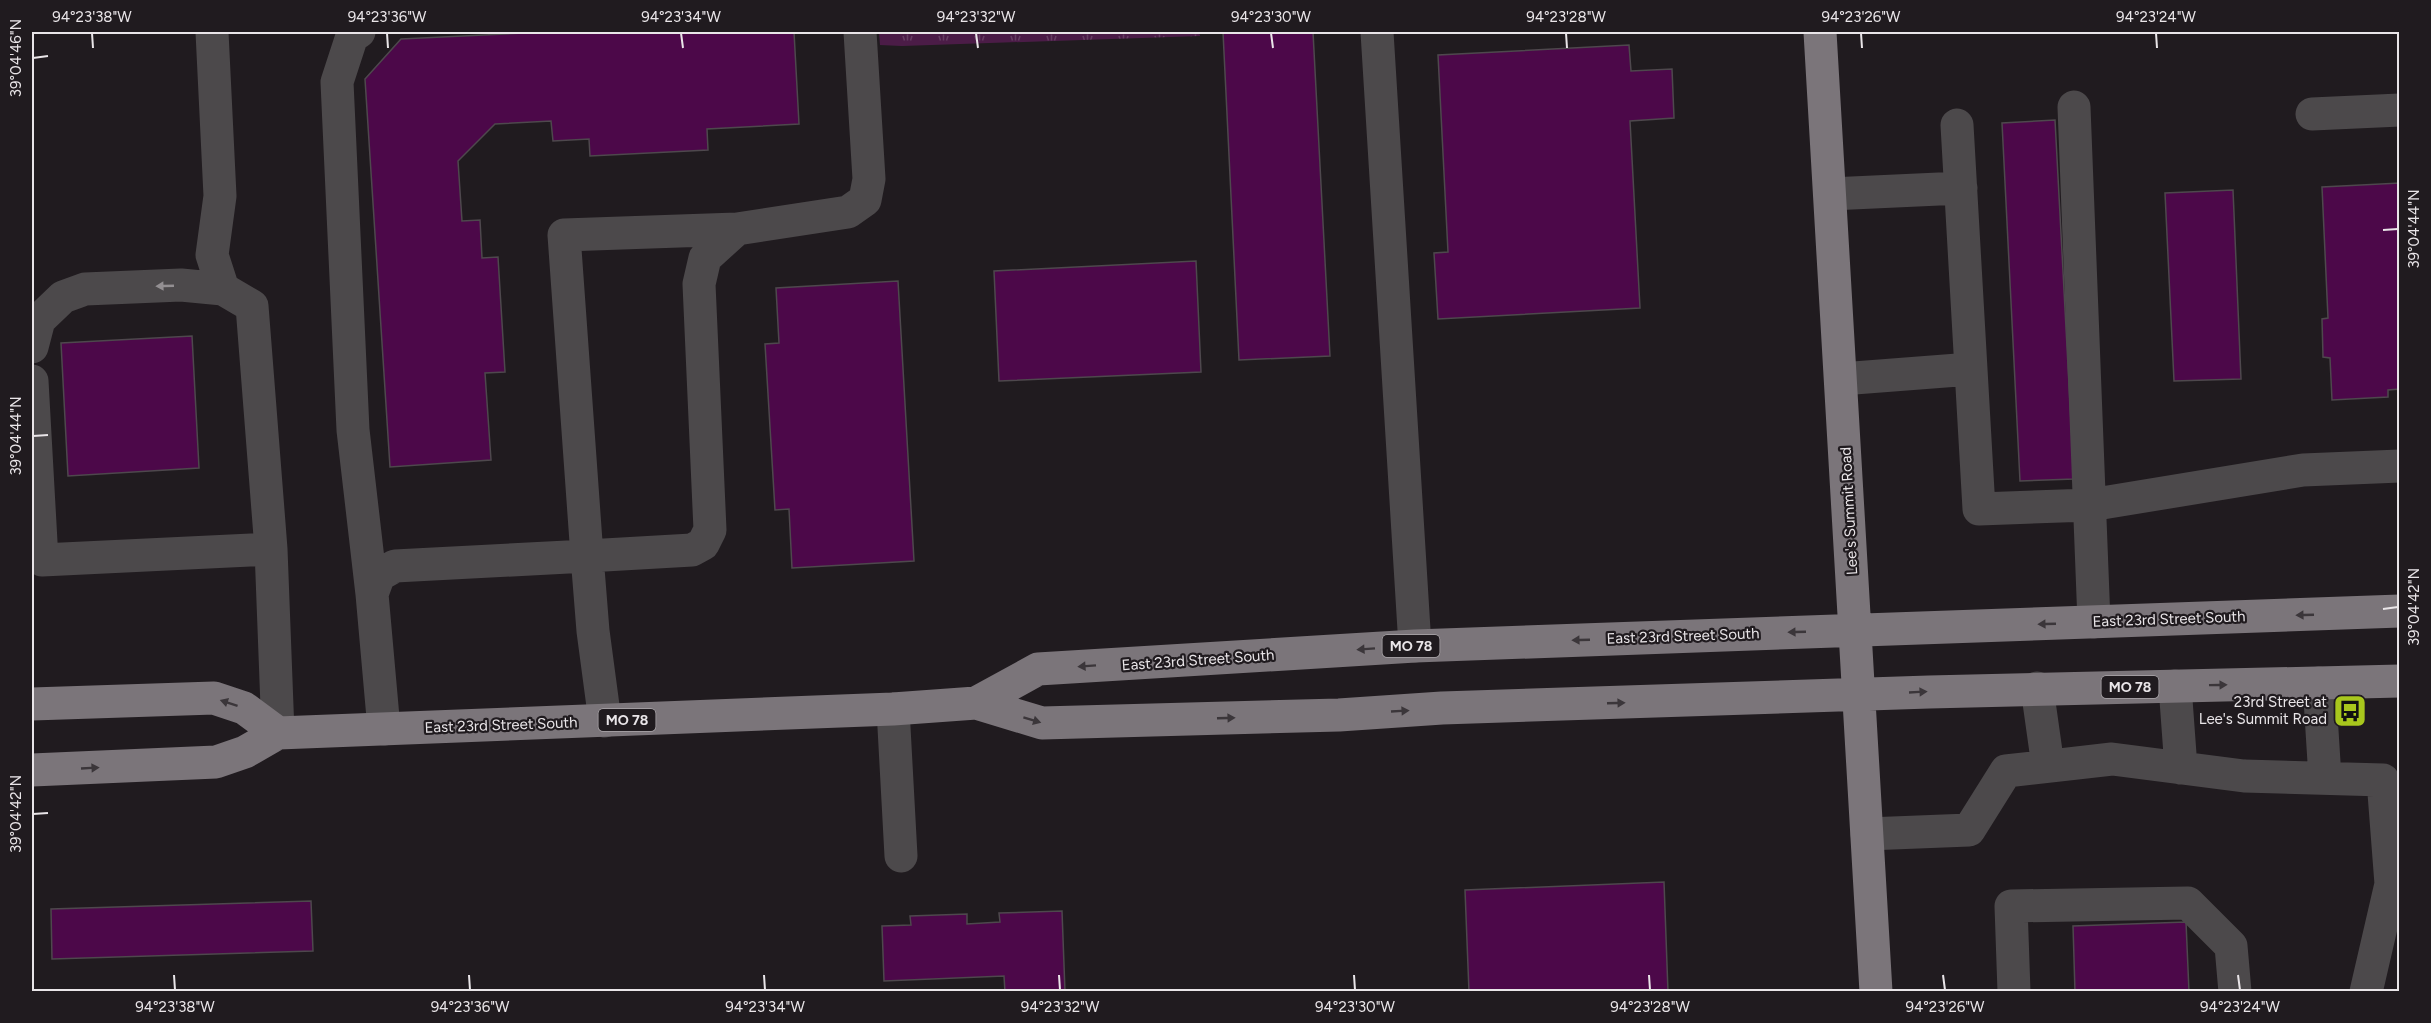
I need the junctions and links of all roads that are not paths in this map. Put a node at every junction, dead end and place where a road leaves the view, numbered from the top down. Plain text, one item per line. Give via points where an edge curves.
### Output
1 (212, 32) edge
2 (359, 32) edge
3 (860, 32) edge
4 (1377, 32) edge
5 (1820, 32) edge
6 (2074, 107) dead end
7 (2400, 110) edge
8 (2312, 114) dead end
9 (1957, 125) dead end
10 (1961, 188) junction
11 (1830, 194) junction
12 (737, 229) junction
13 (223, 289) junction
14 (32, 347) edge
15 (1971, 369) junction
16 (1840, 379) junction
17 (32, 381) edge
18 (2400, 466) edge
19 (2090, 505) junction
20 (271, 549) junction
21 (587, 556) junction
22 (372, 594) junction
23 (2400, 611) edge
24 (2094, 622) junction
25 (1856, 631) junction
26 (1415, 646) junction
27 (2400, 681) edge
28 (2319, 683) junction
29 (2175, 686) junction
30 (2037, 688) junction
31 (1860, 695) junction
32 (976, 703) junction
33 (32, 704) edge
34 (893, 709) junction
35 (604, 721) junction
36 (384, 729) junction
37 (278, 733) junction
38 (2048, 766) junction
39 (2181, 768) junction
40 (32, 770) edge
41 (2325, 778) junction
42 (1867, 834) junction
43 (902, 856) dead end
44 (1876, 992) edge
45 (2014, 992) edge
46 (2235, 992) edge
47 (2366, 992) edge

1 - 13 lane via 220,196 212,255
2 - 22 lane via 352,36 337,82 353,430
3 - 12 lane via 869,179 865,200 848,212
4 - 26 lane
5 - 11 main road, Lee's Summit Road
6 - 19 lane
7 - 8 lane
9 - 10 lane
10 - 11 lane
10 - 15 lane
11 - 16 main road, Lee's Summit Road
12 - 21 lane via 705,258 699,284 710,530 703,544 692,550
12 - 21 lane via 564,235
13 -> 14 lane via 181,285 85,289 63,297 39,320
13 - 20 lane via 252,306
15 - 16 lane
15 - 19 lane via 1979,509
16 - 25 main road, Lee's Summit Road
17 - 20 lane via 42,560
18 - 19 lane via 2303,470
19 - 24 lane
20 - 37 lane
21 - 22 lane via 395,566 379,575
21 - 35 lane
22 - 36 lane
23 -> 24 main road, East 23rd Street South / MO 78
24 -> 25 main road, East 23rd Street South / MO 78
25 -> 26 main road, East 23rd Street South / MO 78
25 - 31 main road, Lee's Summit Road
26 -> 32 main road, East 23rd Street South / MO 78 via 1038,669
27 - 28 main road, East 23rd Street South / MO 78
29 -> 28 main road, East 23rd Street South / MO 78
28 - 41 lane
29 - 30 main road, East 23rd Street South / MO 78
29 - 39 lane
31 -> 30 main road, East 23rd Street South / MO 78
30 - 38 lane
32 -> 31 main road, East 23rd Street South / MO 78 via 1042,723
31 - 42 main road, Lee's Summit Road
32 - 34 main road, East 23rd Street South / MO 78
37 -> 33 main road via 244,708 214,698
34 - 35 main road, East 23rd Street South / MO 78
34 - 43 lane
35 - 36 main road, East 23rd Street South / MO 78
36 - 37 main road, East 23rd Street South / MO 78
40 -> 37 main road, East 23rd Street South / MO 78 via 216,762 245,752
38 - 39 lane via 2112,759
38 - 42 lane via 2006,771 1969,830
39 - 41 lane via 2244,776
41 - 47 lane via 2383,780 2391,884
42 - 44 main road, Lee's Summit Road
45 - 46 lane via 2012,906 2188,903 2232,946

